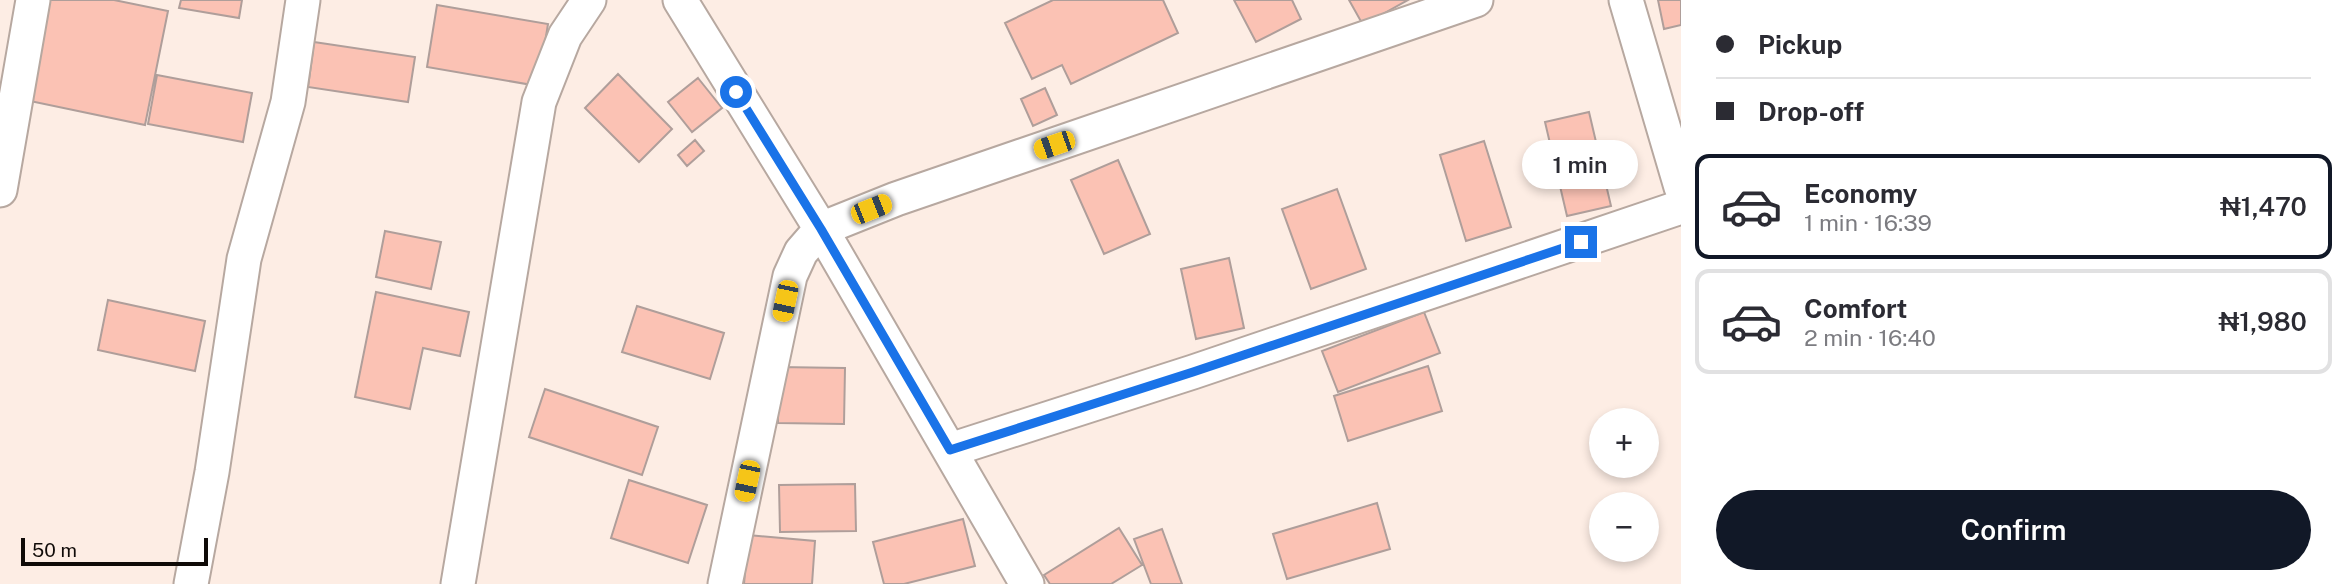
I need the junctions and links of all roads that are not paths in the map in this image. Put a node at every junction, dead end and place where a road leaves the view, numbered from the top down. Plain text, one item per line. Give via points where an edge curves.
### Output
1 (33, 0) edge
2 (303, 0) edge
3 (589, 0) edge
4 (680, 0) edge
5 (1476, 0) edge
6 (1626, 0) edge
7 (1679, 171) edge
8 (0, 190) edge
9 (1681, 207) edge
10 (821, 229) junction
11 (950, 450) junction
12 (191, 584) edge
13 (458, 584) edge
14 (725, 584) edge
15 (1027, 584) edge

1 - 8 street
2 - 12 street via 289,102 243,259
3 - 13 street via 565,36 539,102
4 - 10 street
5 - 10 street via 896,199
6 - 7 street
9 - 11 street
10 - 11 street
10 - 14 street via 801,251 790,276
11 - 15 street

